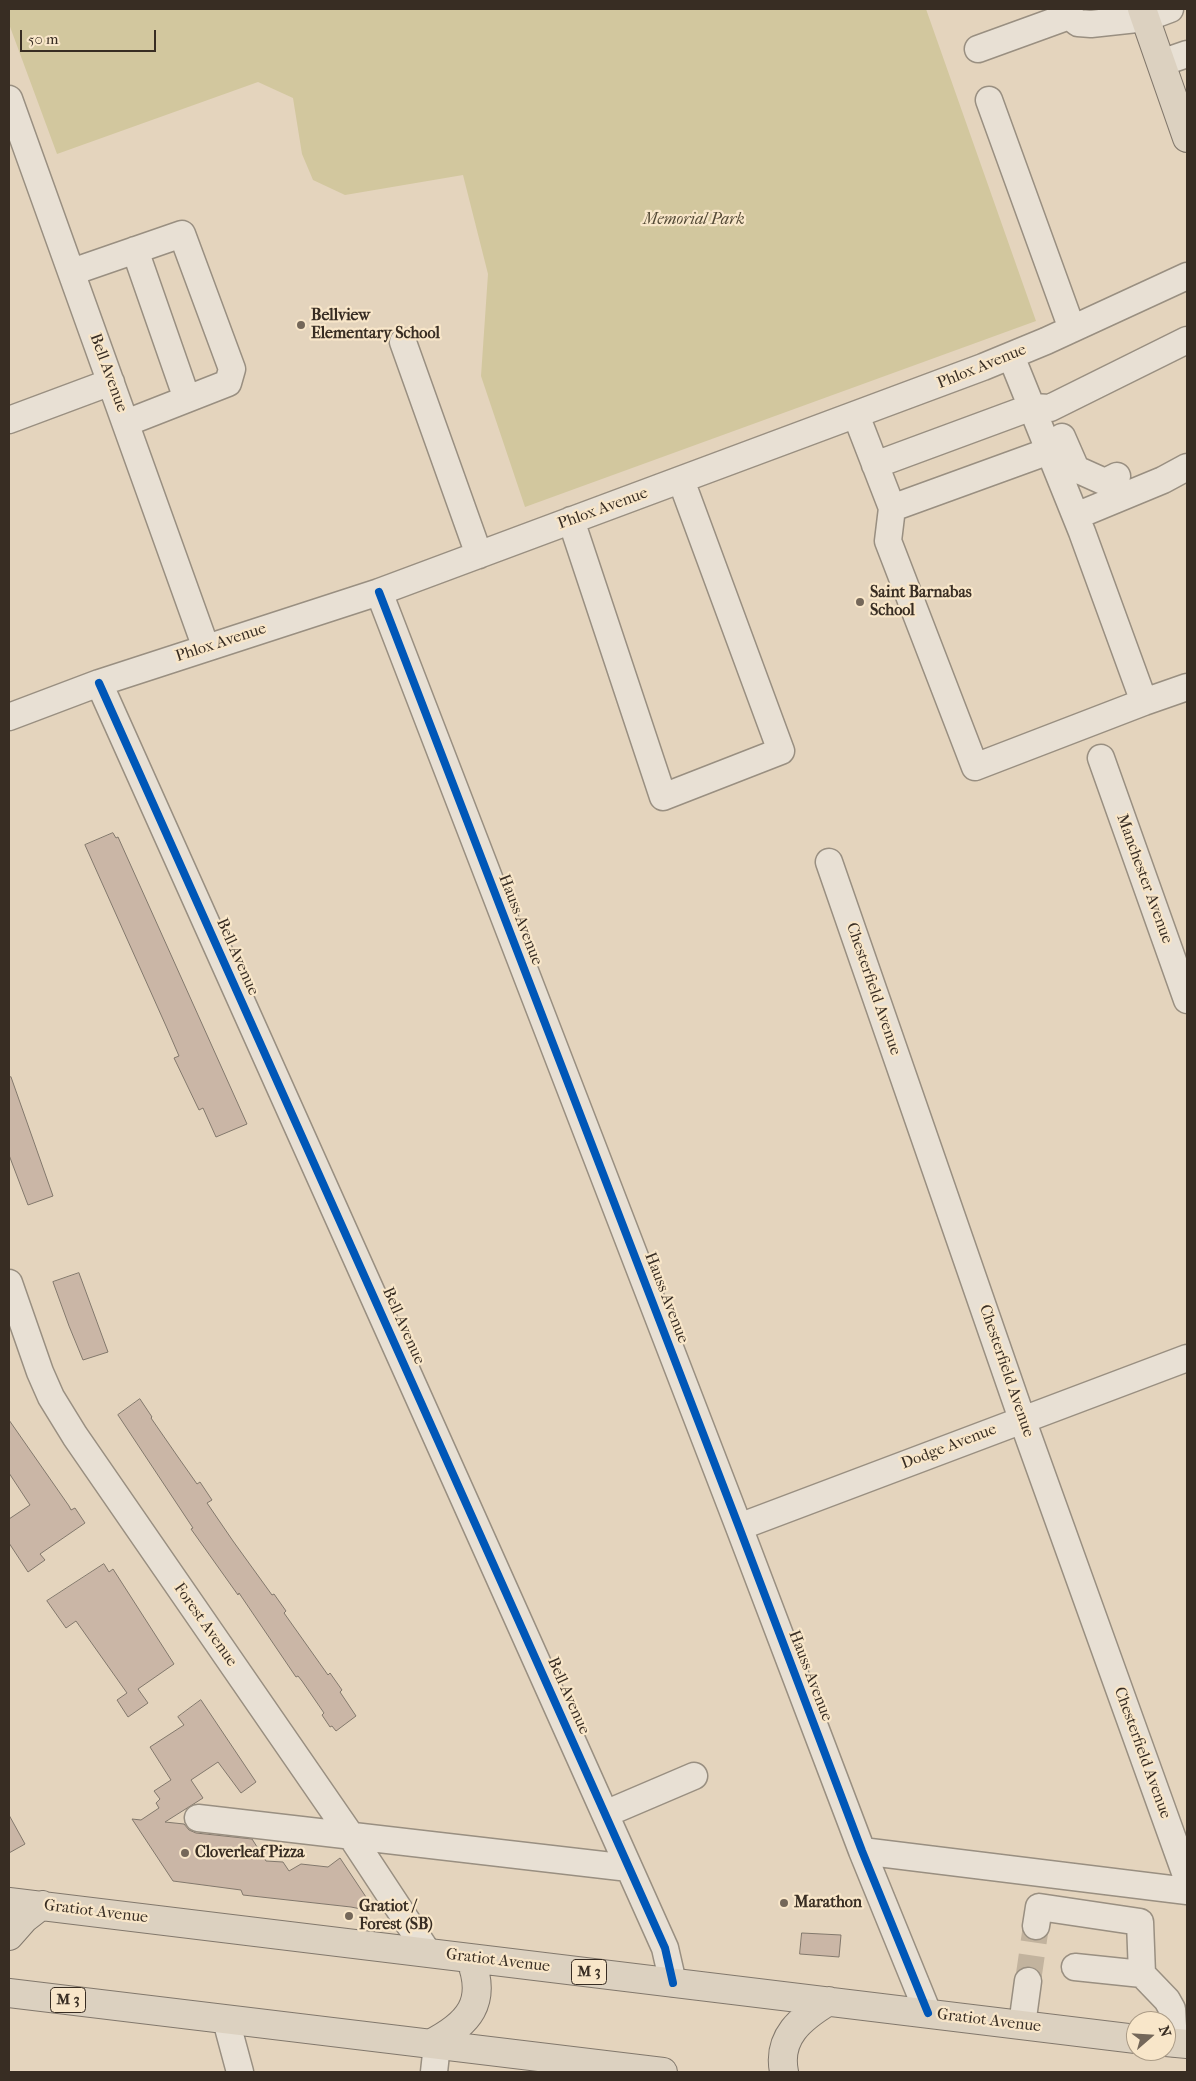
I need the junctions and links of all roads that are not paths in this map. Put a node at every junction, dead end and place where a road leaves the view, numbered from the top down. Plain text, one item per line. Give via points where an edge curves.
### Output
1 (1068, 12) edge
2 (1153, 12) edge
3 (978, 49) dead end
4 (1187, 54) edge
5 (1161, 63) junction
6 (9, 99) edge
7 (989, 100) dead end
8 (13, 126) edge
9 (1187, 138) edge
10 (135, 250) junction
11 (72, 272) junction
12 (1187, 276) edge
13 (1072, 329) junction
14 (1187, 340) edge
15 (403, 342) dead end
16 (1011, 356) junction
17 (111, 382) junction
18 (187, 399) junction
19 (1041, 408) junction
20 (856, 415) junction
21 (9, 420) edge
22 (126, 424) junction
23 (1049, 451) junction
24 (875, 466) junction
25 (1187, 467) edge
26 (681, 480) junction
27 (1163, 480) junction
28 (892, 508) junction
29 (1076, 516) junction
30 (571, 520) junction
31 (479, 555) junction
32 (378, 592) junction
33 (206, 648) junction
34 (100, 684) junction
35 (1187, 687) edge
36 (1144, 702) junction
37 (9, 717) edge
38 (1101, 758) dead end
39 (829, 862) dead end
40 (1187, 1000) edge
41 (9, 1283) edge
42 (1187, 1358) edge
43 (1022, 1419) junction
44 (739, 1527) junction
45 (694, 1776) dead end
46 (605, 1814) junction
47 (198, 1818) dead end
48 (351, 1836) junction
49 (862, 1851) junction
50 (629, 1868) junction
51 (1187, 1878) edge
52 (1187, 1891) edge
53 (9, 1902) edge
54 (42, 1906) junction
55 (1036, 1926) tunnel mouth
56 (9, 1936) edge
57 (428, 1953) junction
58 (470, 1958) junction
59 (1075, 1967) dead end
60 (1142, 1974) junction
61 (1028, 1982) tunnel mouth
62 (673, 1983) junction
63 (9, 1993) edge
64 (829, 2001) junction
65 (1172, 2011) edge
66 (928, 2013) junction
67 (226, 2020) junction
68 (1022, 2024) junction
69 (1126, 2037) edge
70 (434, 2045) junction
71 (550, 2066) edge
72 (240, 2072) edge
73 (434, 2072) edge
74 (663, 2072) edge
75 (784, 2072) edge

1 - 2 street via 1078,23 1091,24
1 - 3 street
2 - 5 main road
4 - 5 street
5 - 9 main road
6 - 8 street, Bell Avenue
7 - 13 street
8 - 11 street, Bell Avenue
10 - 11 street
10 - 18 street
10 - 18 street via 182,234 232,368 228,383
11 - 17 street, Bell Avenue
12 - 13 street, Phlox Avenue
13 - 16 street, Phlox Avenue
14 - 19 street
15 - 31 street
16 - 19 street
16 - 20 street, Phlox Avenue
17 - 21 street
17 - 22 street, Bell Avenue
18 - 22 street
19 - 23 street
19 - 24 street
19 - 27 street via 1076,469 1105,482 1132,468
20 - 24 street
20 - 26 street, Phlox Avenue
22 - 33 street, Bell Avenue
23 - 28 street
23 - 29 street
24 - 28 street
25 - 27 street
26 - 30 street, Phlox Avenue
26 - 30 street via 781,751 663,797
27 - 29 street
28 - 36 street via 888,541 975,766
29 - 36 street
30 - 31 street, Phlox Avenue
31 - 32 street, Phlox Avenue
32 - 33 street, Phlox Avenue
32 - 44 street, Hauss Avenue
33 - 34 street, Phlox Avenue
34 - 37 street, Phlox Avenue
34 - 46 street, Bell Avenue
35 - 36 street
38 - 40 street, Manchester Avenue
39 - 43 street, Chesterfield Avenue
41 - 48 street, Forest Avenue via 51,1397
42 - 43 street, Dodge Avenue
43 - 44 street, Dodge Avenue
43 - 51 street, Chesterfield Avenue
44 - 49 street, Hauss Avenue
45 - 46 street
46 - 50 street, Bell Avenue
47 - 48 street
48 - 50 street
48 - 57 street, Forest Avenue
49 - 52 street
49 - 66 street, Hauss Avenue
50 - 62 street, Bell Avenue via 665,1948
53 - 54 main road, Gratiot Avenue / M 3
54 - 56 main road
54 - 57 main road, Gratiot Avenue / M 3
55 - 60 street via 1039,1907 1140,1922
57 - 58 main road, Gratiot Avenue / M 3
58 - 62 main road, Gratiot Avenue / M 3
58 - 70 main road via 478,1982 474,2005 462,2024
59 - 60 street
60 - 65 street via 1168,2000
61 - 68 street
62 - 64 main road, Gratiot Avenue / M 3
63 - 67 main road, M 3
64 - 66 main road, Gratiot Avenue / M 3
64 - 75 main road via 793,2030 783,2050
66 - 68 main road, Gratiot Avenue / M 3
67 - 70 main road, M 3
67 - 72 street
68 - 69 main road, Gratiot Avenue / M 3
70 - 71 main road, M 3
70 - 73 street
71 - 74 main road, M 3

